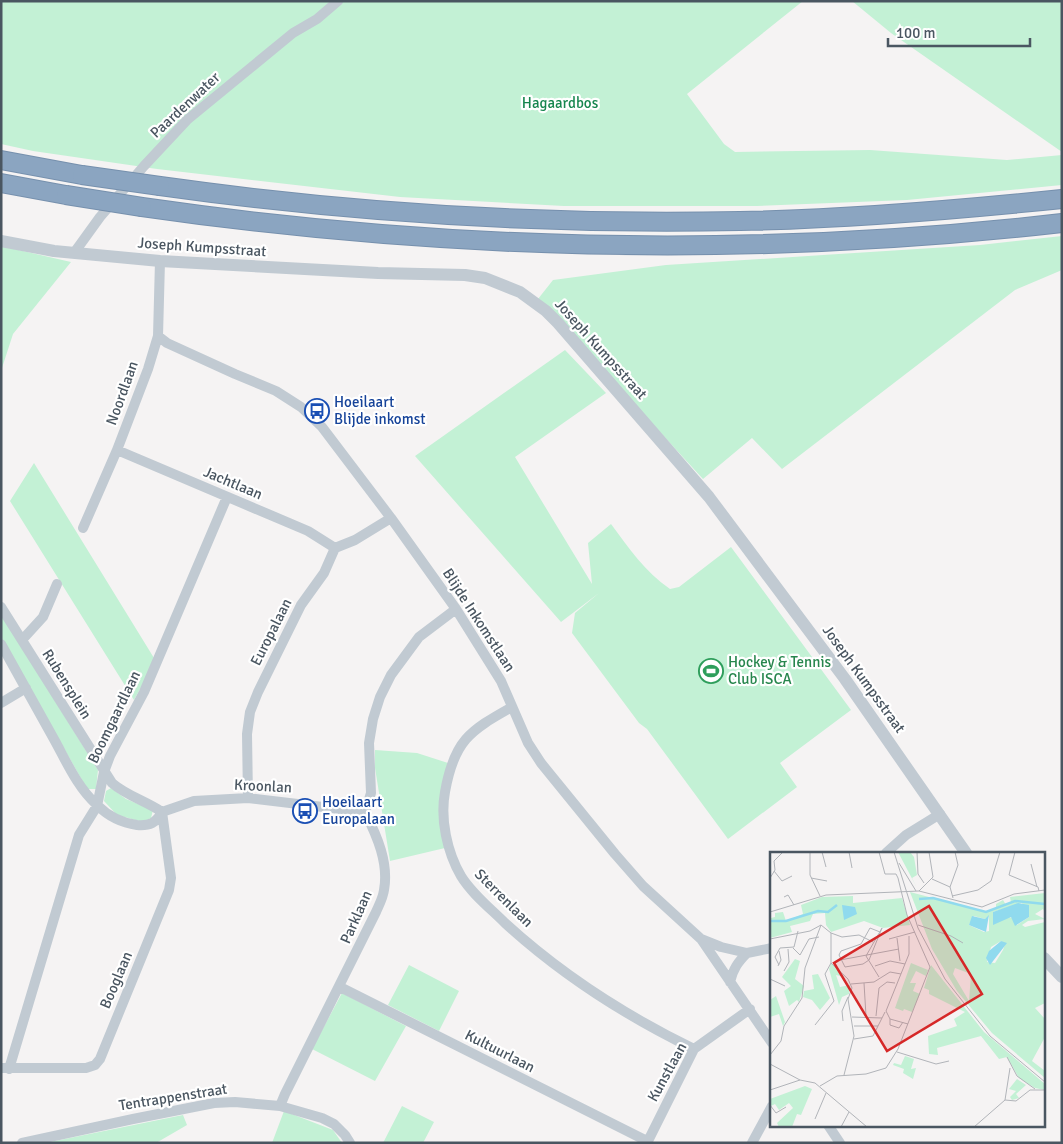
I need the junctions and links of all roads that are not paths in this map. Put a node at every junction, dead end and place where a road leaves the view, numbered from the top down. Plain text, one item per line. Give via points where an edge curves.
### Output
1 (338, 1) edge
2 (1, 160) edge
3 (1, 183) edge
4 (1062, 199) edge
5 (1062, 223) edge
6 (1, 242) edge
7 (74, 253) junction
8 (160, 261) junction
9 (158, 336) junction
10 (117, 450) junction
11 (227, 497) junction
12 (391, 518) junction
13 (83, 528) dead end
14 (335, 548) junction
15 (57, 584) dead end
16 (1, 607) edge
17 (456, 609) junction
18 (22, 640) junction
19 (1, 644) edge
20 (26, 688) junction
21 (1, 702) edge
22 (512, 707) junction
23 (104, 772) junction
24 (248, 798) junction
25 (97, 806) junction
26 (162, 812) junction
27 (364, 812) junction
28 (940, 814) junction
29 (898, 849) edge
30 (965, 852) edge
31 (701, 939) junction
32 (770, 948) edge
33 (747, 953) junction
34 (1046, 960) edge
35 (1062, 977) edge
36 (730, 982) junction
37 (340, 987) junction
38 (750, 1009) junction
39 (770, 1040) edge
40 (694, 1049) junction
41 (5, 1068) edge
42 (280, 1106) junction
43 (770, 1110) edge
44 (829, 1126) edge
45 (647, 1142) edge
46 (22, 1143) edge
47 (350, 1143) edge
48 (752, 1143) edge
49 (840, 1143) edge

1 - 7 street, Paardenwater via 293,33 187,120 144,166
2 - 4 highway, bridge via 227,196 468,217 617,222 741,221 866,216
3 - 5 highway, bridge via 225,219 467,240 739,245 880,239
6 - 7 street, Joseph Kumpsstraat
7 - 8 street, Joseph Kumpsstraat
8 - 9 street, Noordlaan
8 - 28 street, Joseph Kumpsstraat via 465,275 508,286 530,299 569,336 709,497 845,679
9 - 10 street, Noordlaan
9 - 12 street, Blijde Inkomstlaan via 184,351 276,391 301,407 322,427
10 - 11 street, Jachtlaan
10 - 13 street, Noordlaan
11 - 14 street, Jachtlaan via 308,531
11 - 23 street, Boomgaardlaan via 144,692
12 - 14 street
12 - 17 street, Blijde Inkomstlaan
14 - 24 street, Europalaan via 324,573 301,605 250,712
15 - 18 street via 43,617
16 - 18 street, Rubensplein
17 - 22 street, Blijde Inkomstlaan via 501,681
17 - 27 street via 419,637 390,675 380,697 369,743 372,794
18 - 23 street, Rubensplein
19 - 20 street
20 - 21 street
20 - 25 street via 78,783
22 - 31 street, Blijde Inkomstlaan via 541,763 644,886
22 - 40 street, Sterrenlaan via 480,725 468,736 448,773 443,820 460,876 475,895 534,950 616,1008
23 - 25 street, Boomgaardlaan
23 - 26 street, Rubensplein via 120,790
24 - 26 street, Kroonlan via 194,801
24 - 27 street, Kroonlan
25 - 26 street via 112,817 140,825 157,821
25 - 41 street, Boomgaardlaan via 78,835
26 - 41 street, Booglaan via 171,878 169,890 100,1058 95,1066 86,1068
27 - 37 street, Parklaan via 377,836 383,857 384,891
28 - 29 street via 906,835
28 - 30 street, Joseph Kumpsstraat
31 - 33 street, Blijde Inkomstlaan
31 - 36 street
32 - 33 street, Blijde Inkomstlaan
33 - 36 street via 737,963
34 - 35 street
36 - 38 street
37 - 42 street, Parklaan
37 - 45 street, Kultuurlaan
38 - 39 street
38 - 40 street, Kunstlaan
40 - 45 street, Kunstlaan
42 - 46 street, Tentrappenstraat via 235,1102 214,1104
42 - 47 street, Tentrappenstraat via 334,1124
43 - 48 street
44 - 49 street

